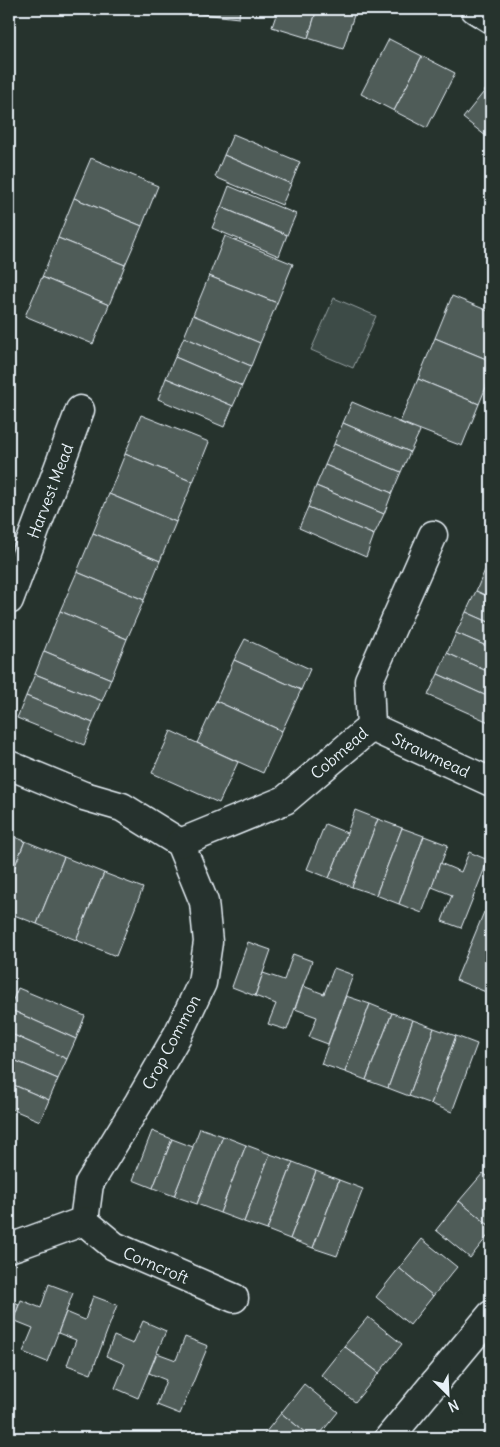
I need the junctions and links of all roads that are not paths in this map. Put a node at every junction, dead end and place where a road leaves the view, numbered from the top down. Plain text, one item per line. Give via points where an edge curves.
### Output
1 (475, 9) edge
2 (491, 19) edge
3 (80, 410) dead end
4 (433, 535) dead end
5 (9, 600) edge
6 (371, 727) junction
7 (9, 765) edge
8 (491, 782) edge
9 (180, 843) junction
10 (84, 1221) junction
11 (9, 1248) edge
12 (234, 1298) dead end
13 (491, 1315) edge
14 (389, 1438) edge

1 - 2 street
3 - 5 street, Harvest Mead
4 - 6 street, Cobmead via 369,680
6 - 8 street, Strawmead
6 - 9 street, Cobmead via 285,800
7 - 9 street via 122,808
9 - 10 street, Crop Common via 204,902 208,942 202,984 178,1034 89,1184
10 - 11 street
10 - 12 street, Corncroft via 114,1246
13 - 14 street

